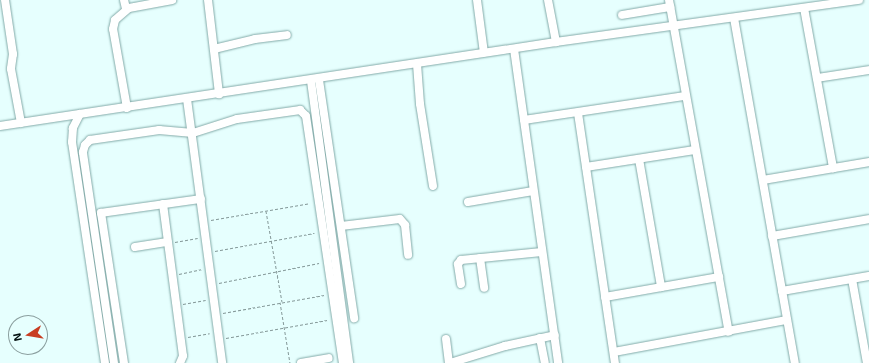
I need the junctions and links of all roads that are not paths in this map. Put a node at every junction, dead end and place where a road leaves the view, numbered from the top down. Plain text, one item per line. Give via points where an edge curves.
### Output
1 (5, 0) edge
2 (124, 0) edge
3 (172, 0) edge
4 (208, 0) edge
5 (477, 0) edge
6 (548, 0) edge
7 (859, 0) edge
8 (670, 3) edge
9 (804, 8) junction
10 (126, 9) junction
11 (622, 14) dead end
12 (734, 18) junction
13 (672, 27) junction
14 (288, 35) dead end
15 (556, 42) junction
16 (514, 48) junction
17 (214, 49) junction
18 (484, 53) junction
19 (417, 64) junction
20 (869, 70) edge
21 (817, 78) junction
22 (315, 80) junction
23 (219, 94) junction
24 (685, 96) junction
25 (187, 99) junction
26 (127, 108) junction
27 (578, 113) junction
28 (80, 114) junction
29 (524, 120) junction
30 (21, 123) junction
31 (0, 126) edge
32 (193, 133) junction
33 (695, 150) junction
34 (639, 159) junction
35 (869, 162) edge
36 (586, 167) junction
37 (833, 168) junction
38 (763, 180) junction
39 (432, 186) dead end
40 (533, 191) junction
41 (201, 199) junction
42 (468, 202) dead end
43 (163, 204) junction
44 (869, 219) edge
45 (340, 226) junction
46 (772, 236) junction
47 (168, 242) junction
48 (135, 247) dead end
49 (542, 252) junction
50 (408, 255) dead end
51 (480, 258) junction
52 (869, 276) edge
53 (719, 277) junction
54 (852, 279) junction
55 (461, 284) dead end
56 (661, 287) junction
57 (484, 288) dead end
58 (782, 291) junction
59 (605, 297) junction
60 (354, 318) dead end
61 (787, 320) junction
62 (729, 332) junction
63 (866, 333) edge
64 (555, 335) junction
65 (540, 338) junction
66 (446, 339) dead end
67 (614, 352) junction
68 (329, 358) dead end
69 (105, 363) edge
70 (114, 363) edge
71 (124, 363) edge
72 (180, 363) edge
73 (222, 363) edge
74 (301, 363) edge
75 (343, 363) edge
76 (349, 363) edge
77 (450, 363) edge
78 (545, 363) edge
79 (558, 363) edge
80 (615, 363) edge
81 (795, 363) edge
82 (868, 363) edge

1 - 30 street via 13,54 12,71
2 - 10 street
3 - 10 street
4 - 17 street
5 - 18 street
6 - 15 street
7 - 9 street
8 - 11 street
8 - 13 street
9 - 12 street
9 - 21 street
10 - 26 street via 116,17 113,26
12 - 13 street
12 - 38 street
13 - 15 street
13 - 24 street
14 - 17 street via 255,39
15 - 16 street
16 - 18 street
16 - 29 street
17 - 23 street
18 - 19 street
19 - 22 street
19 - 39 street
20 - 21 street
21 - 37 street
22 - 23 street
22 - 45 street
22 - 76 street
23 - 25 street
24 - 27 street
24 - 33 street
25 - 26 street
25 - 32 street
26 - 28 street
27 - 29 street
27 - 36 street
28 - 30 street
28 - 69 street via 73,128 72,142
29 - 40 street
30 - 31 street
32 - 41 street
32 - 70 street via 159,130 90,140 84,147
32 - 75 street via 236,119 297,110 306,114
33 - 34 street
33 - 53 street
34 - 36 street
34 - 56 street
35 - 37 street
36 - 59 street
37 - 38 street
38 - 46 street
40 - 42 street
40 - 49 street
41 - 43 street
41 - 73 street
43 - 47 street
43 - 71 street via 101,213
44 - 46 street
45 - 50 street via 400,219 405,224
45 - 60 street
46 - 58 street
47 - 48 street
47 - 72 street via 184,356
49 - 51 street
49 - 64 street
51 - 55 street via 458,261
51 - 57 street
52 - 54 street
53 - 56 street
53 - 62 street
54 - 58 street
54 - 63 street
56 - 59 street
58 - 61 street
59 - 67 street
61 - 62 street
61 - 81 street
62 - 67 street
63 - 82 street
64 - 65 street
64 - 79 street
65 - 77 street
65 - 78 street
66 - 77 street
67 - 80 street
68 - 74 street

